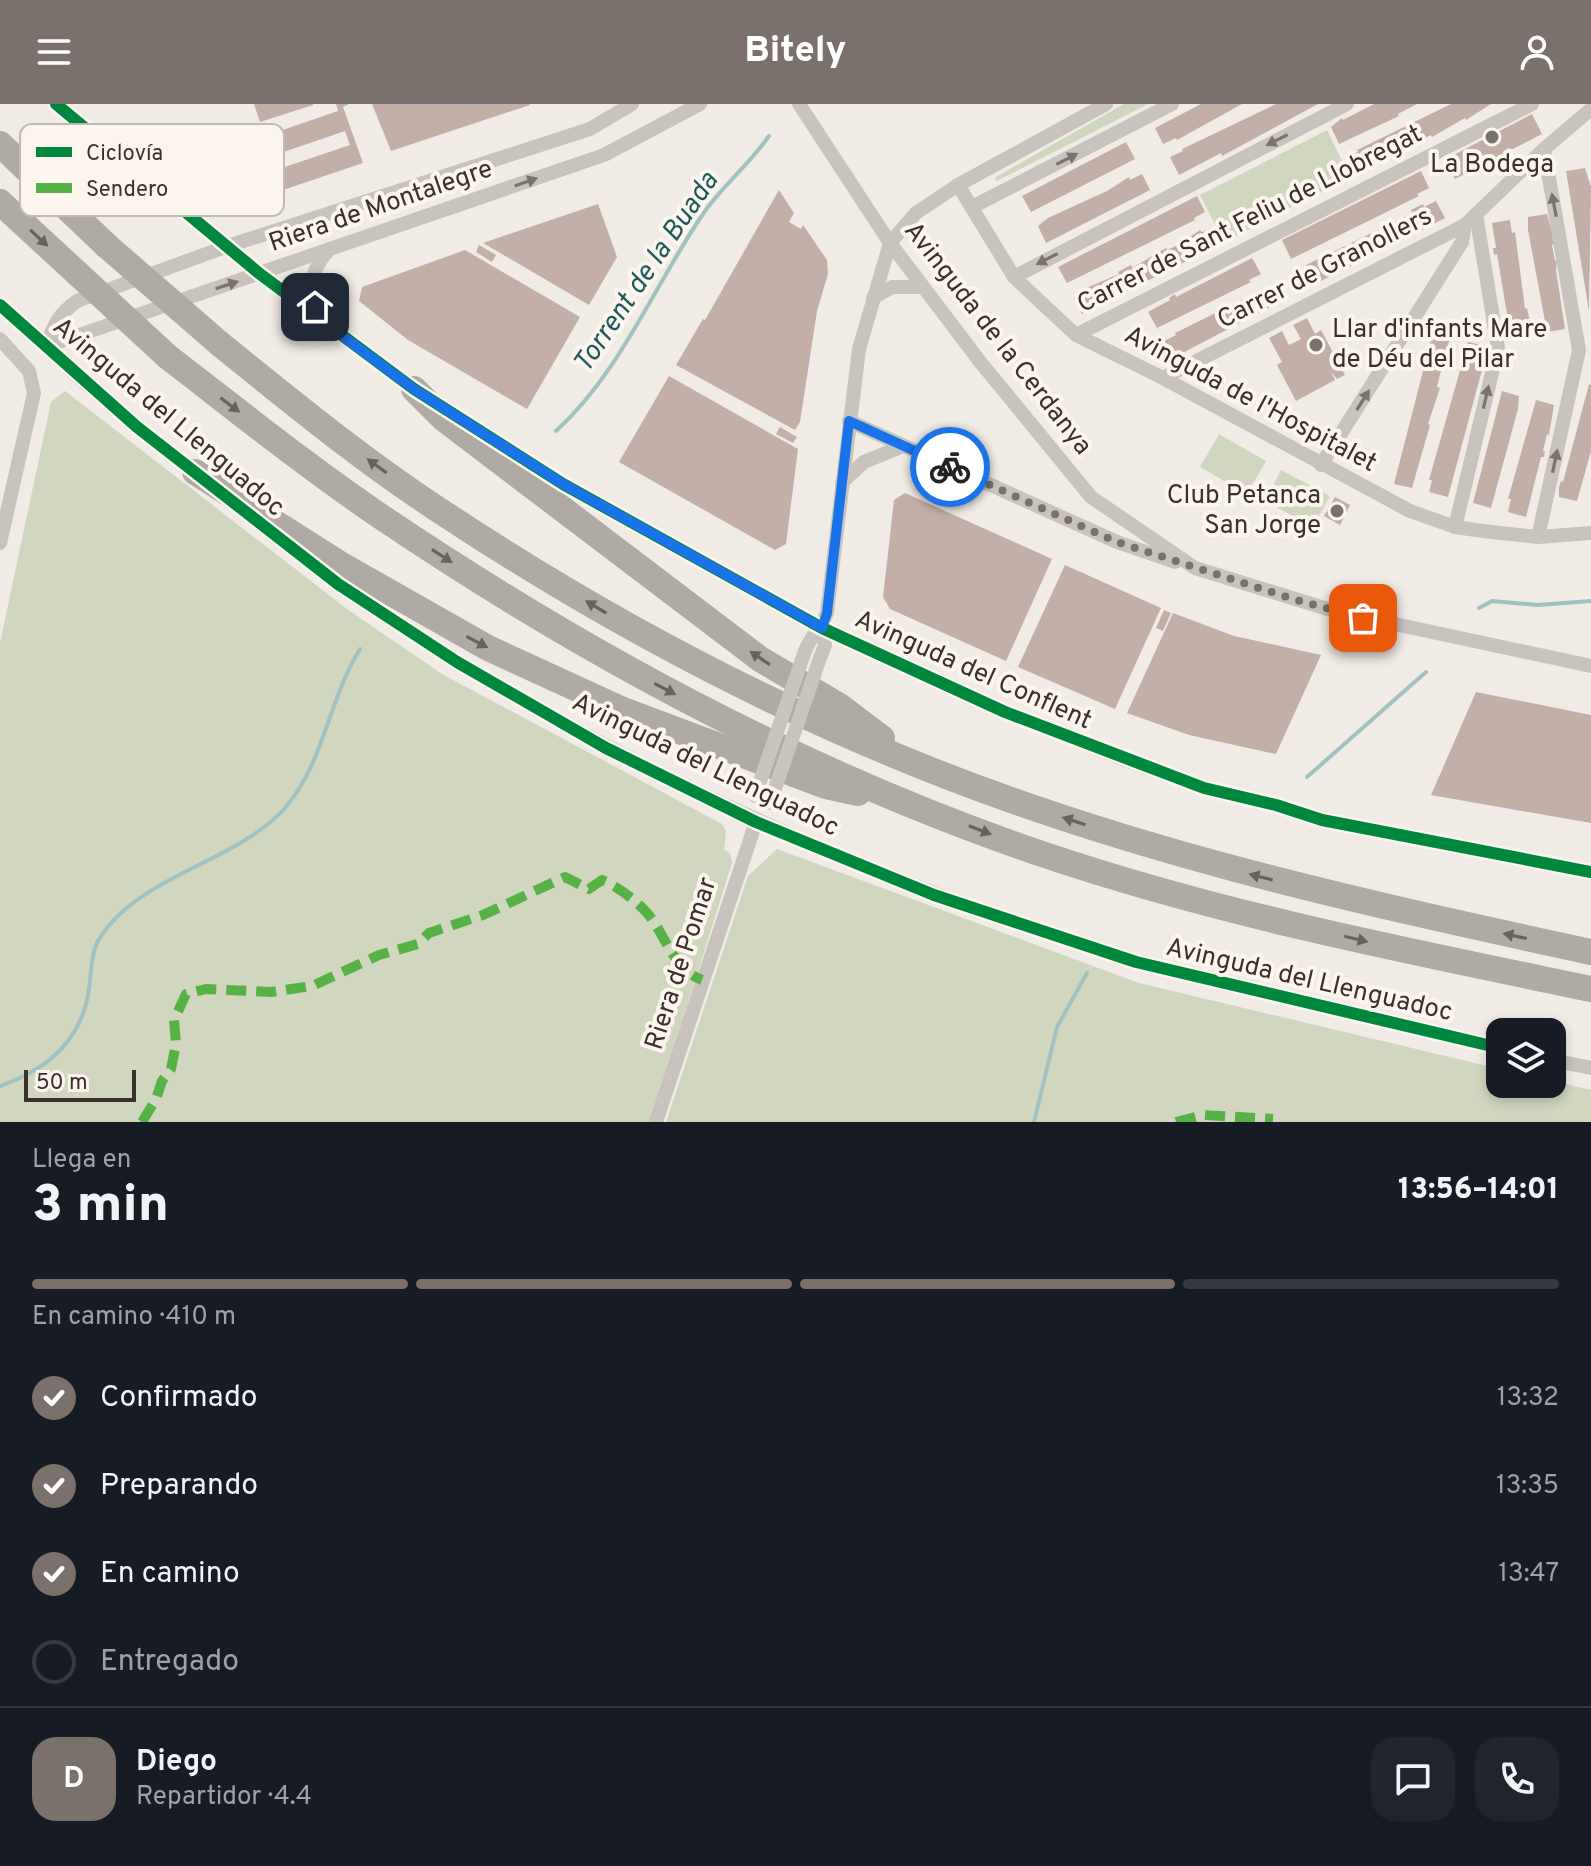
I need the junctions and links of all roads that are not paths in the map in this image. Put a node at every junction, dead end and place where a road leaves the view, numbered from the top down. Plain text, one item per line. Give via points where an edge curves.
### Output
1 (56, 104) edge
2 (632, 104) edge
3 (700, 104) edge
4 (799, 104) edge
5 (1106, 104) edge
6 (1172, 104) edge
7 (1347, 104) edge
8 (1532, 104) edge
9 (1591, 109) edge
10 (80, 124) edge
11 (0, 144) edge
12 (1544, 149) junction
13 (20, 163) edge
14 (958, 185) junction
15 (0, 202) edge
16 (972, 207) junction
17 (1476, 214) junction
18 (76, 216) edge
19 (192, 216) edge
20 (1465, 225) junction
21 (890, 243) junction
22 (228, 246) junction
23 (328, 250) junction
24 (260, 274) junction
25 (1014, 277) junction
26 (923, 287) junction
27 (873, 298) junction
28 (0, 305) edge
29 (322, 321) junction
30 (1076, 335) junction
31 (0, 339) edge
32 (47, 346) junction
33 (6, 354) edge
34 (1163, 378) junction
35 (414, 389) junction
36 (849, 421) junction
37 (903, 446) junction
38 (1321, 465) junction
39 (195, 472) junction
40 (842, 482) junction
41 (1455, 527) junction
42 (1591, 533) edge
43 (1538, 537) junction
44 (0, 543) edge
45 (1195, 568) junction
46 (822, 628) junction
47 (1590, 665) edge
48 (917, 764) junction
49 (907, 802) junction
50 (755, 821) junction
51 (1591, 872) edge
52 (1591, 952) edge
53 (1591, 989) edge
54 (1486, 1045) edge
55 (1566, 1063) edge
56 (1591, 1068) edge
57 (656, 1122) edge

1 - 10 street, Avinguda del Conflent
2 - 22 street, Riera de Montalegre via 590,129
23 -> 3 street, Riera de Montalegre via 604,155
4 - 21 street, Avinguda de la Cerdanya
5 - 14 street
16 -> 6 street
7 -> 25 street
8 - 30 street, Carrer de Sant Feliu de Llobregat
9 - 12 street
13 -> 11 highway, bridge
12 - 17 street
43 -> 12 street via 1579,350
14 - 16 street, Avinguda de l'Hospitalet
14 - 21 street via 916,213
15 -> 49 highway, bridge via 168,357 374,512 665,690
16 - 25 street, Avinguda de l'Hospitalet
17 - 20 street
41 -> 17 street via 1498,348
48 -> 18 highway, bridge via 627,626 450,518 220,344
19 - 22 street, Avinguda del Conflent
20 - 34 street, Carrer de Granollers
38 -> 20 street via 1462,242
21 - 26 street, Avinguda de la Cerdanya
21 - 27 street
22 - 24 street, Avinguda del Conflent
22 - 32 street, Riera de Montalegre via 77,301 53,325
23 - 24 street, Riera de Montalegre
23 - 29 street via 317,263 311,289
24 - 29 street, Avinguda del Conflent
32 -> 24 street, Riera de Montalegre
25 - 30 street, Avinguda de l'Hospitalet
26 - 27 street via 892,287
26 - 45 street, Avinguda de la Cerdanya via 1091,497
27 - 36 street
28 - 32 street, Avinguda del Llenguadoc
29 - 35 street, Avinguda del Conflent
30 - 34 street, Avinguda de l'Hospitalet
31 - 33 street
32 - 39 street, Avinguda del Llenguadoc
33 - 44 street via 29,371 34,393
34 - 38 street, Avinguda de l'Hospitalet
35 - 46 street, Avinguda del Conflent via 563,484
48 -> 35 highway via 841,707 760,659 444,419
36 - 37 street, Avinguda de la Cerdanya
36 - 40 street
37 - 40 street via 864,462
37 - 45 street, Avinguda de la Cerdanya via 1117,542
38 - 41 street, Avinguda de l'Hospitalet via 1410,511
39 -> 49 highway via 382,590 559,683 826,786
39 - 50 street, Avinguda del Llenguadoc via 338,584 457,662 606,748
40 - 46 street
41 - 43 street, Avinguda de l'Hospitalet
42 - 43 street, Avinguda de l'Hospitalet
45 - 47 street, Avinguda de la Cerdanya via 1334,611
46 - 50 street, bridge via 805,651 755,796
46 - 50 street, bridge via 825,645 770,803
46 - 51 street, Avinguda del Conflent via 1005,712 1204,788 1322,820
52 -> 48 highway via 1256,876 1102,830
49 -> 53 highway via 1045,855 1248,915
50 - 54 street, Avinguda del Llenguadoc via 934,895 1136,962
50 - 57 street, Riera de Pomar
55 - 56 street

